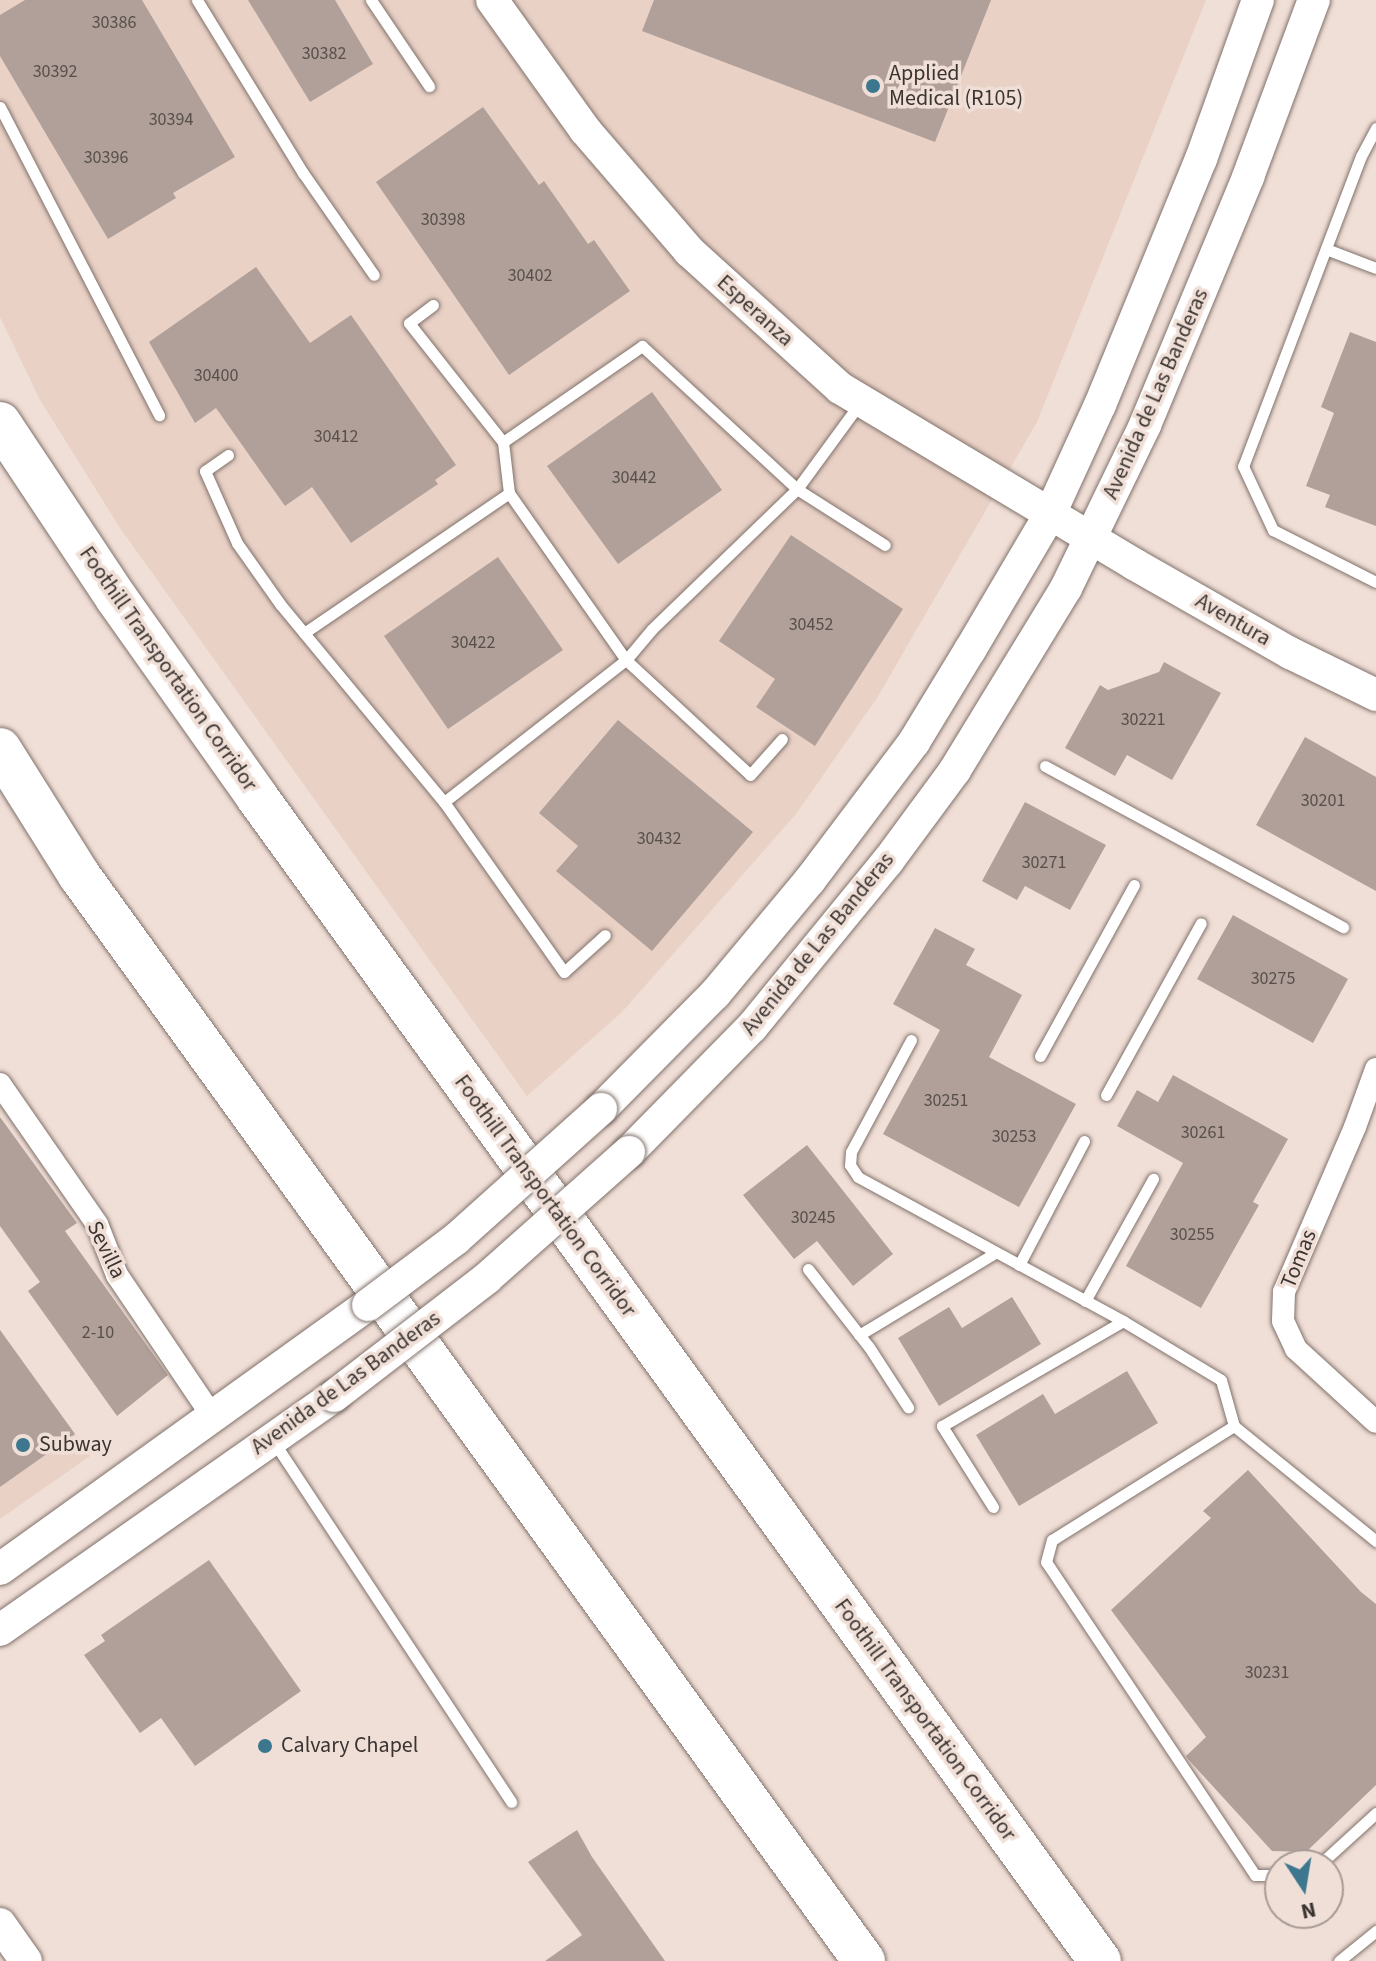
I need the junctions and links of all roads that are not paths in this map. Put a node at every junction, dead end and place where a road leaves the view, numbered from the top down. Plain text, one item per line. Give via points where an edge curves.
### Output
1 (197, 0) edge
2 (371, 0) edge
3 (492, 0) edge
4 (1258, 0) edge
5 (1314, 0) edge
6 (429, 86) dead end
7 (0, 107) edge
8 (1376, 128) edge
9 (1326, 249) junction
10 (1376, 268) edge
11 (374, 275) dead end
12 (433, 305) dead end
13 (861, 401) junction
14 (159, 415) dead end
15 (0, 423) edge
16 (503, 442) junction
17 (228, 455) dead end
18 (797, 489) junction
19 (509, 493) junction
20 (1050, 514) junction
21 (1092, 539) junction
22 (885, 545) dead end
23 (1376, 582) edge
24 (304, 633) junction
25 (626, 660) junction
26 (1376, 695) edge
27 (782, 739) dead end
28 (0, 749) edge
29 (1045, 766) dead end
30 (0, 779) edge
31 (444, 802) junction
32 (79, 875) junction
33 (1134, 885) dead end
34 (1201, 923) dead end
35 (1343, 927) dead end
36 (605, 935) dead end
37 (911, 1040) dead end
38 (1040, 1056) dead end
39 (1376, 1069) edge
40 (0, 1084) edge
41 (1106, 1095) dead end
42 (1084, 1141) dead end
43 (1153, 1179) dead end
44 (995, 1253) junction
45 (1019, 1265) junction
46 (808, 1269) dead end
47 (1085, 1301) junction
48 (1123, 1321) junction
49 (859, 1335) junction
50 (243, 1393) junction
51 (908, 1407) dead end
52 (212, 1416) junction
53 (1376, 1422) edge
54 (1234, 1426) junction
55 (271, 1438) junction
56 (993, 1507) dead end
57 (1376, 1541) edge
58 (1, 1566) edge
59 (0, 1630) edge
60 (511, 1802) dead end
61 (1376, 1813) edge
62 (1337, 1849) edge
63 (1264, 1875) edge
64 (0, 1924) edge
65 (1376, 1931) edge
66 (26, 1961) edge
67 (864, 1961) edge
68 (1100, 1961) edge
69 (1339, 1961) edge

1 - 11 lane via 303,173
2 - 6 lane
3 - 13 main road, Esperanza via 585,130 689,251 840,388
4 - 20 main road via 1157,270
5 - 21 main road, Avenida de Las Banderas via 1203,289
7 - 14 lane
8 - 9 lane
9 - 10 lane
9 - 23 lane via 1243,466 1273,530
12 - 16 lane via 409,323
13 - 18 lane
13 - 20 main road, Esperanza
15 - 68 highway, Foothill Transportation Corridor via 292,846
16 - 18 lane via 642,346
16 - 19 lane
17 - 24 lane via 205,471 237,543
18 - 22 lane
18 - 25 lane
19 - 24 lane
19 - 25 lane
20 - 21 main road, Esperanza
20 - 50 main road, bridge via 914,742 849,831 715,994 601,1109 456,1239
21 - 26 main road, Aventura via 1290,653
21 - 55 main road, Avenida de Las Banderas, bridge via 955,770 752,1027 629,1152 487,1278
24 - 31 lane
25 - 27 lane via 750,775
25 - 31 lane
28 - 32 highway
29 - 35 lane
30 - 32 highway
31 - 36 lane via 564,972
32 - 67 highway
33 - 38 lane
34 - 41 lane
37 - 44 lane via 851,1152 850,1165 858,1177
39 - 53 street, Tomas via 1284,1292 1283,1321 1296,1349
40 - 52 street, Sevilla via 97,1224 117,1275
42 - 45 lane
43 - 47 lane
44 - 45 lane
44 - 49 lane
45 - 47 lane
46 - 49 lane
47 - 48 lane
48 - 54 lane via 1221,1380
48 - 56 lane via 942,1426
49 - 51 lane
50 - 52 main road
50 - 55 main road
52 - 58 main road
54 - 57 lane
54 - 63 lane via 1052,1540 1046,1562 1255,1875
55 - 59 main road, Avenida de Las Banderas
55 - 60 lane
61 - 62 lane
64 - 66 main road
65 - 69 lane

